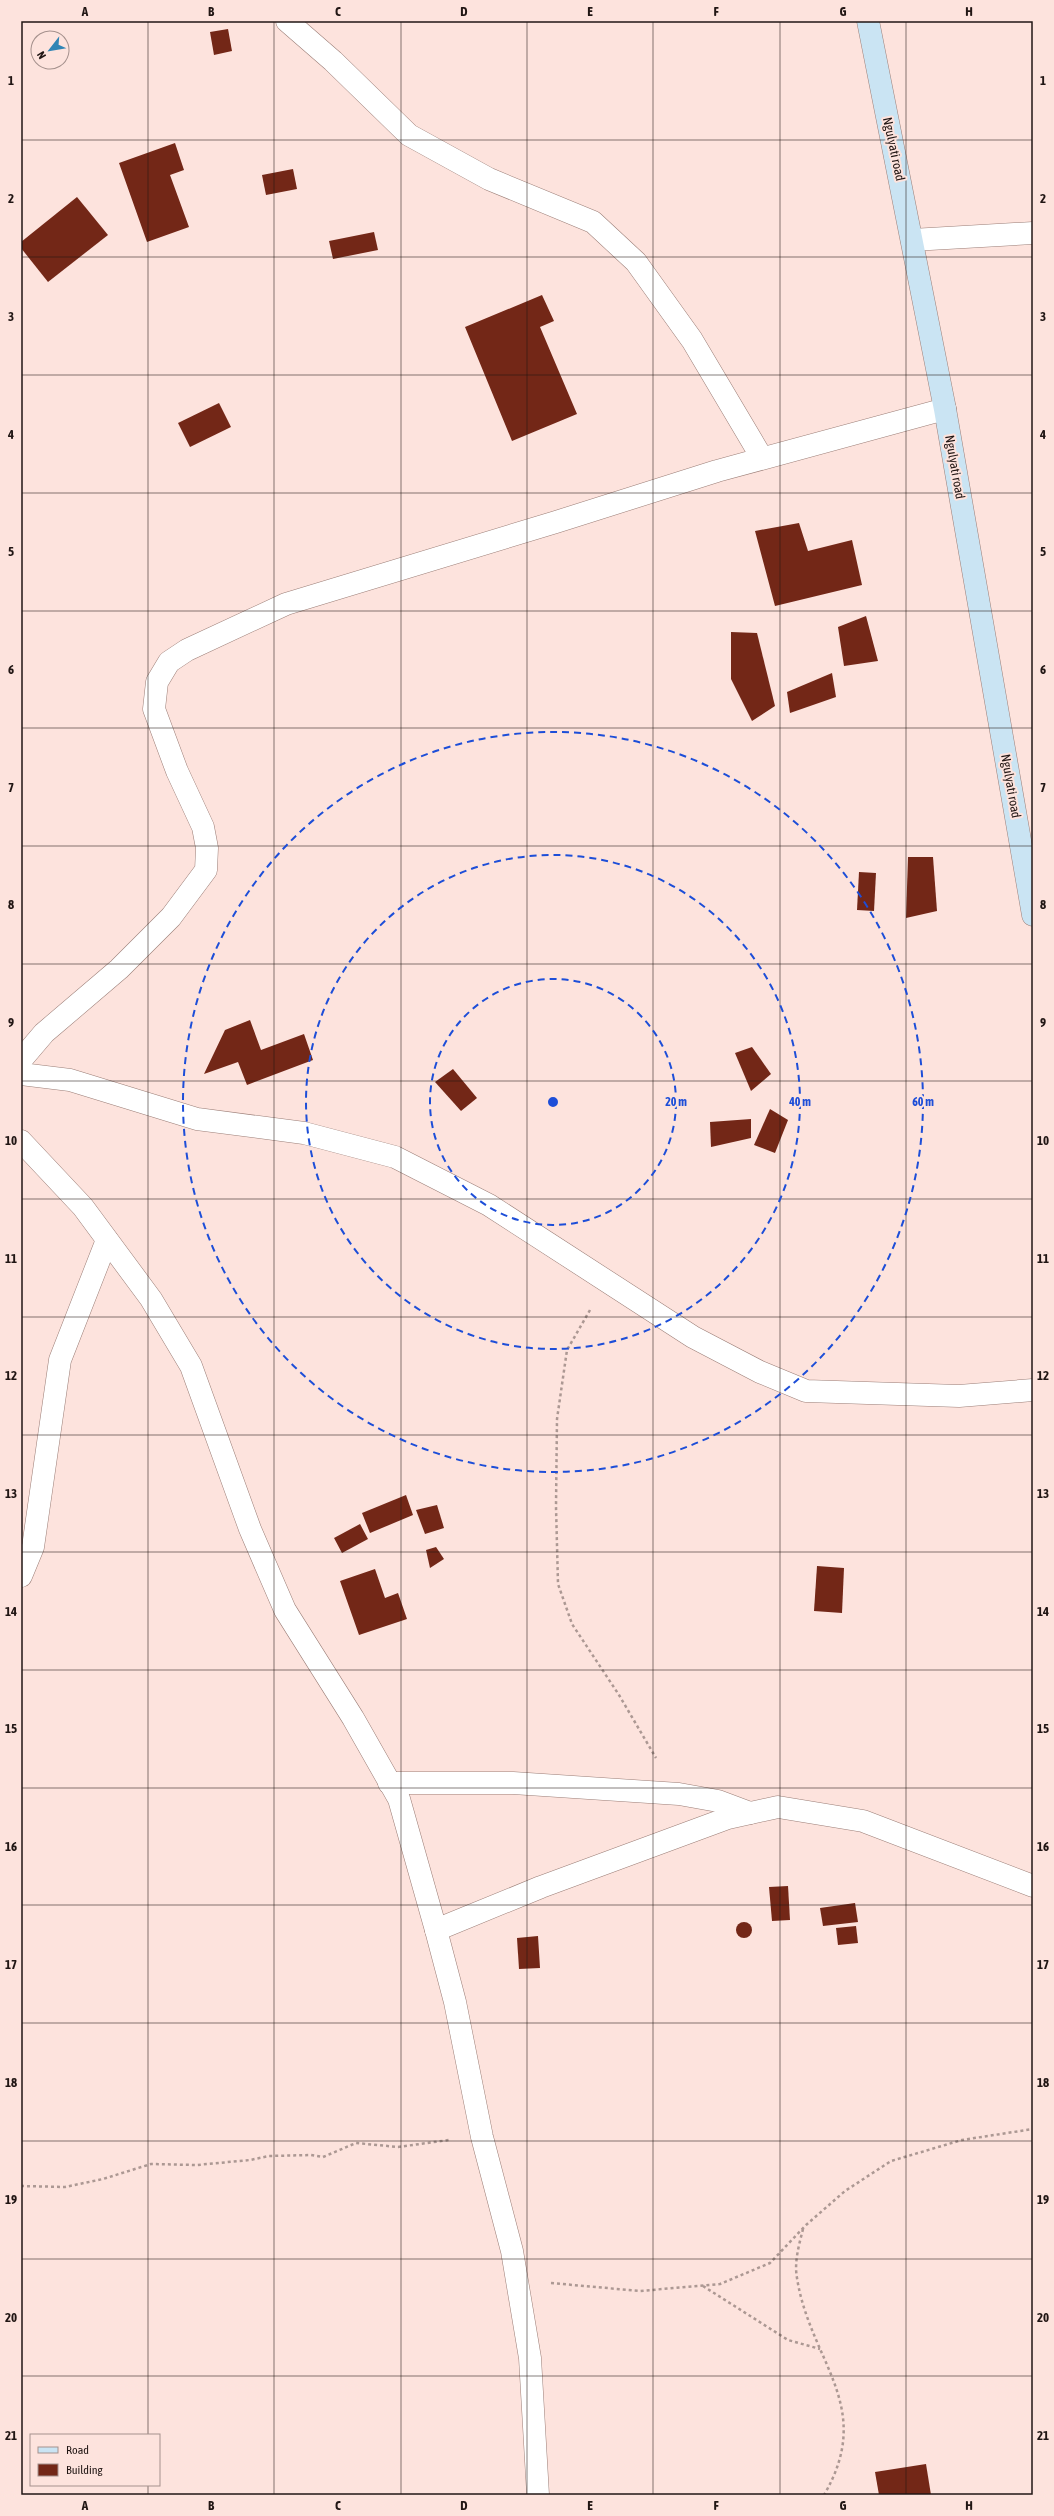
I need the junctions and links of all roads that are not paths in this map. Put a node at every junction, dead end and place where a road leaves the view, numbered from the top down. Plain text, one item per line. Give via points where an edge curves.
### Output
1 (287, 21) edge
2 (868, 21) edge
3 (1033, 233) edge
4 (912, 240) junction
5 (945, 410) junction
6 (762, 458) junction
7 (1033, 915) edge
8 (21, 1060) edge
9 (21, 1074) edge
10 (21, 1141) edge
11 (107, 1240) junction
12 (1033, 1390) edge
13 (21, 1576) edge
14 (389, 1783) junction
15 (750, 1813) junction
16 (1033, 1886) edge
17 (436, 1930) junction
18 (538, 2495) edge

1 - 6 street via 333,61 409,135 489,179 593,222 636,262 692,340
2 - 4 main road, Ngulyati road
3 - 4 street
4 - 5 main road, Ngulyati road
5 - 6 street
5 - 7 main road, Ngulyati road
6 - 8 street via 286,604 186,650 168,662 157,682 154,709 177,771 202,827 207,848 206,870 171,917 119,969 44,1033
9 - 12 street via 70,1080 197,1120 304,1133 395,1157 489,1205 693,1337 760,1372 806,1391 959,1396
10 - 11 street via 83,1207
11 - 13 street via 60,1360 33,1547
11 - 14 street via 151,1299 191,1366 250,1529 284,1610 353,1718
14 - 15 street via 513,1783 679,1794 718,1801
14 - 17 street via 398,1799
15 - 16 street via 778,1807 862,1821
15 - 17 street via 728,1818 541,1887
17 - 18 street via 482,2137 512,2251 530,2358

